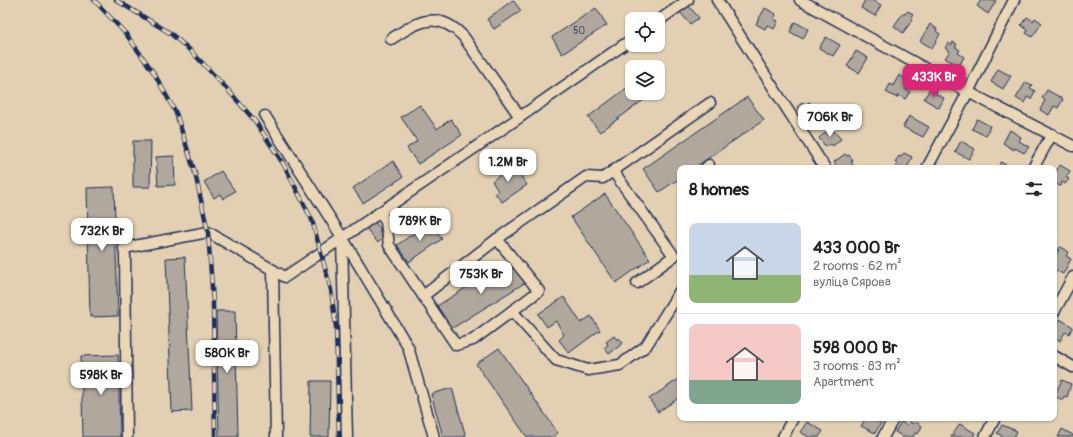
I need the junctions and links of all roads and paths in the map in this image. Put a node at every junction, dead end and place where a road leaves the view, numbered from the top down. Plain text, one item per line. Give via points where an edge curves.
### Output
1 (688, 0) edge
2 (717, 0) edge
3 (800, 0) edge
4 (1011, 1) edge
5 (665, 16) edge
6 (391, 39) dead end
7 (625, 44) edge
8 (968, 92) junction
9 (710, 103) dead end
10 (265, 116) dead end
11 (520, 117) junction
12 (1052, 134) junction
13 (1073, 146) edge
14 (824, 165) edge
15 (929, 165) edge
16 (1035, 165) edge
17 (613, 171) junction
18 (380, 212) junction
19 (342, 237) junction
20 (497, 239) junction
21 (272, 270) junction
22 (1073, 277) edge
23 (637, 283) dead end
24 (423, 296) junction
25 (677, 296) edge
26 (1057, 306) edge
27 (512, 311) junction
28 (1057, 358) edge
29 (1073, 366) edge
30 (791, 421) edge
31 (892, 421) edge
32 (993, 421) edge
33 (127, 437) edge
34 (276, 437) edge
35 (347, 437) edge
36 (434, 437) edge
37 (782, 437) edge
38 (883, 437) edge
39 (985, 437) edge

1 - 5 street
2 - 14 street
3 - 8 street
4 - 8 street
6 - 11 street via 416,24 429,20 455,28
7 - 11 street
8 - 12 street
8 - 15 street
9 - 17 street
10 - 19 street
11 - 18 street
12 - 13 street
12 - 16 street
17 - 20 street via 603,178 586,177
17 - 23 street via 674,256
18 - 19 street
18 - 24 street via 386,222 389,245
19 - 21 street via 285,277
19 - 35 street
19 - 36 street via 408,347
20 - 24 street
20 - 27 street via 539,291
21 - 33 street via 208,232 124,248
21 - 34 street
22 - 26 street
24 - 27 street via 456,346 473,340
25 - 27 street via 646,346 620,365 588,370 556,360
28 - 29 street
30 - 37 street
31 - 38 street
32 - 39 street

